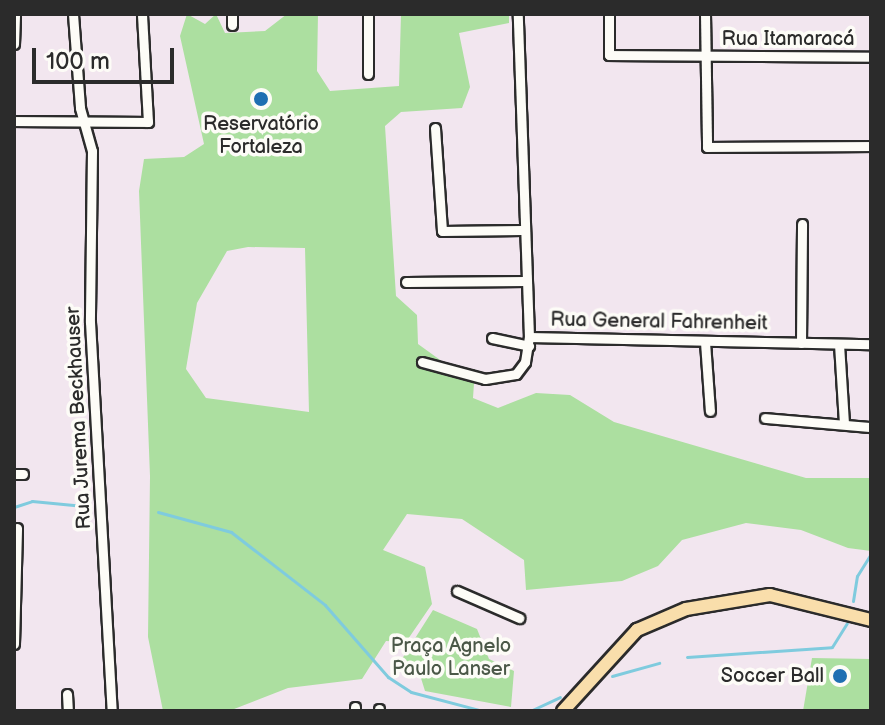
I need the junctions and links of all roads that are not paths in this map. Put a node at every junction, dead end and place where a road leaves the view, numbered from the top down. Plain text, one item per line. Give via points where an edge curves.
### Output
1 (15, 14) edge
2 (73, 14) edge
3 (142, 14) edge
4 (368, 14) edge
5 (518, 14) edge
6 (609, 14) edge
7 (705, 14) edge
8 (14, 44) edge
9 (871, 57) edge
10 (706, 58) junction
11 (368, 74) dead end
12 (14, 121) edge
13 (85, 125) junction
14 (435, 128) dead end
15 (871, 146) edge
16 (802, 224) dead end
17 (522, 230) junction
18 (526, 281) junction
19 (406, 282) dead end
20 (492, 338) dead end
21 (529, 342) junction
22 (705, 342) junction
23 (801, 343) junction
24 (839, 344) junction
25 (871, 344) edge
26 (422, 362) dead end
27 (710, 411) dead end
28 (765, 418) dead end
29 (844, 424) junction
30 (871, 427) edge
31 (17, 528) dead end
32 (457, 591) dead end
33 (14, 613) edge
34 (519, 618) dead end
35 (871, 620) edge
36 (14, 644) edge
37 (67, 694) dead end
38 (68, 711) edge
39 (112, 711) edge
40 (563, 711) edge

1 - 8 street
2 - 13 street, Rua Jurema Beckhauser
3 - 13 street via 148,122
4 - 11 street
5 - 17 street, Rua General Fahrenheit
6 - 10 street, Rua Itamaracá via 609,55
7 - 10 street
9 - 10 street, Rua Itamaracá
10 - 15 street via 707,147
12 - 13 street
13 - 39 street, Rua Jurema Beckhauser via 92,151 90,322
14 - 17 street via 442,231
16 - 23 street
17 - 18 street, Rua General Fahrenheit
18 - 19 street
18 - 21 street, Rua General Fahrenheit
20 - 21 street
21 - 22 street, Rua General Fahrenheit
21 - 26 street via 521,369 506,378 466,377
22 - 23 street, Rua General Fahrenheit
22 - 27 street
23 - 24 street, Rua General Fahrenheit
24 - 25 street, Rua General Fahrenheit
24 - 29 street
28 - 29 street
29 - 30 street
31 - 33 street
32 - 34 street
33 - 36 street
35 - 40 main road via 770,595 686,609 637,630
37 - 38 street

